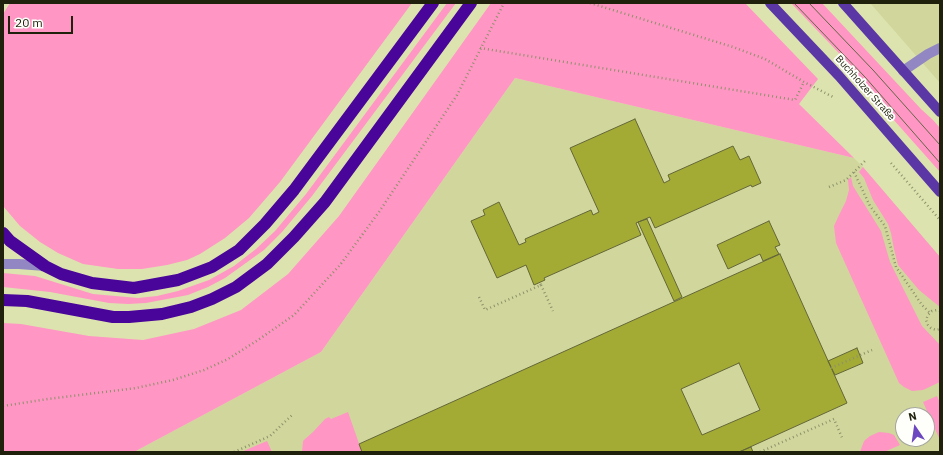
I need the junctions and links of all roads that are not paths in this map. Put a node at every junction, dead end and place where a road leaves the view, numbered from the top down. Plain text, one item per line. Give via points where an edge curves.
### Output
1 (433, 3) edge
2 (471, 3) edge
3 (770, 3) edge
4 (843, 3) edge
5 (940, 48) edge
6 (904, 71) junction
7 (940, 112) edge
8 (940, 192) edge
9 (3, 233) edge
10 (3, 264) edge
11 (45, 266) junction
12 (3, 300) edge

1 - 11 highway via 294,190 239,250 212,267 178,280 134,288 92,283 61,274
2 - 12 highway via 325,202 267,264 236,287 191,307 162,314 129,317 113,317 28,301
3 - 8 main road, Buchholzer Straße via 839,76
4 - 6 main road
5 - 6 lane
6 - 7 main road
9 - 11 highway
10 - 11 lane

